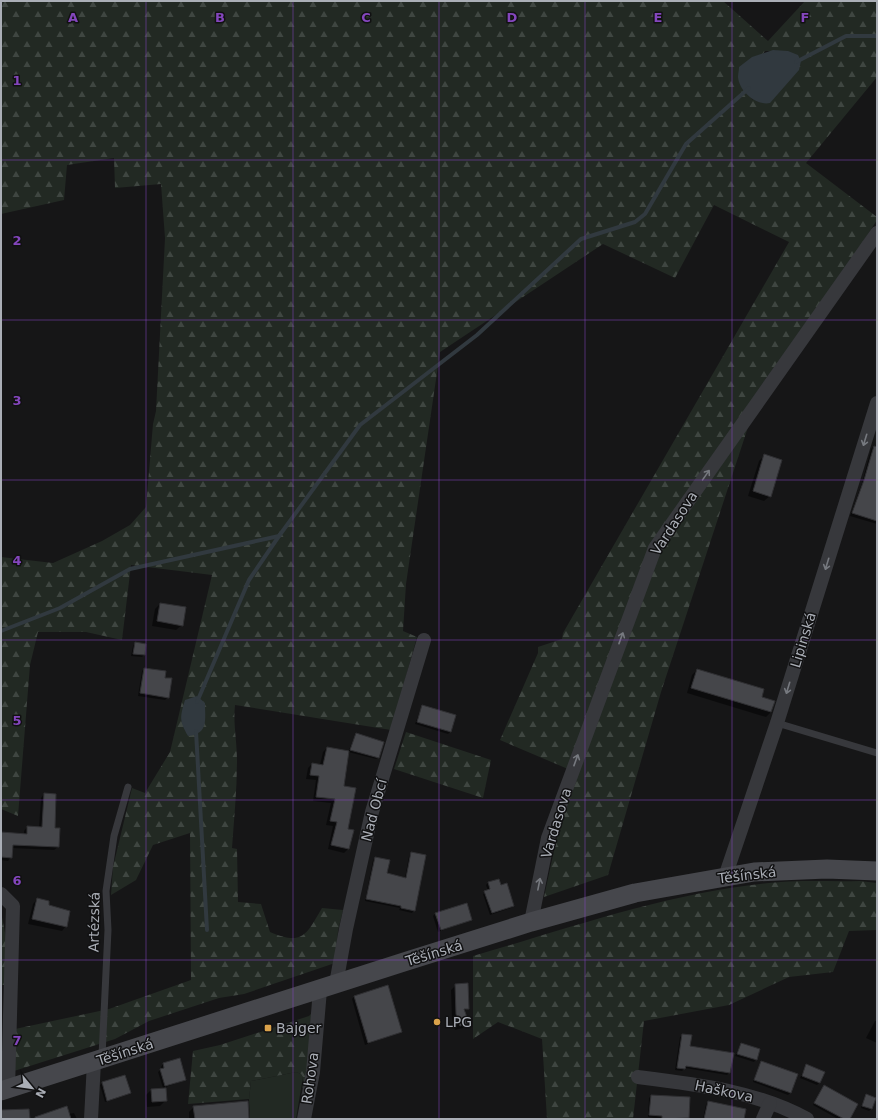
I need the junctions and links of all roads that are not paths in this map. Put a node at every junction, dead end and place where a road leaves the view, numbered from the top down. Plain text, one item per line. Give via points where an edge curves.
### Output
1 (877, 233) edge
2 (877, 403) edge
3 (424, 640) dead end
4 (777, 723) junction
5 (877, 753) edge
6 (128, 787) dead end
7 (877, 871) edge
8 (724, 877) junction
9 (1, 894) edge
10 (531, 922) junction
11 (328, 987) junction
12 (98, 1060) junction
13 (638, 1077) dead end
14 (4, 1090) edge
15 (770, 1103) junction
16 (91, 1119) edge
17 (304, 1119) edge
18 (763, 1119) edge
19 (807, 1119) edge

10 -> 1 street, Vardasova via 548,838 655,548
2 -> 4 street, Lipinská
3 - 11 street, Nad Obcí via 372,812 346,929
4 - 5 lane
4 - 8 street, Lipinská
6 - 12 lane, Artézská via 114,836 106,891 108,930
7 - 8 main road, Těšínská via 827,869 754,872
8 - 10 main road, Těšínská via 635,893
9 - 14 street via 13,906
10 - 11 main road, Těšínská
11 - 12 main road, Těšínská
11 - 17 street, Rohova
12 - 14 main road, Těšínská
12 - 16 street
13 - 15 street, Haškova via 687,1083 754,1097
15 - 18 street
15 - 19 street, Haškova

